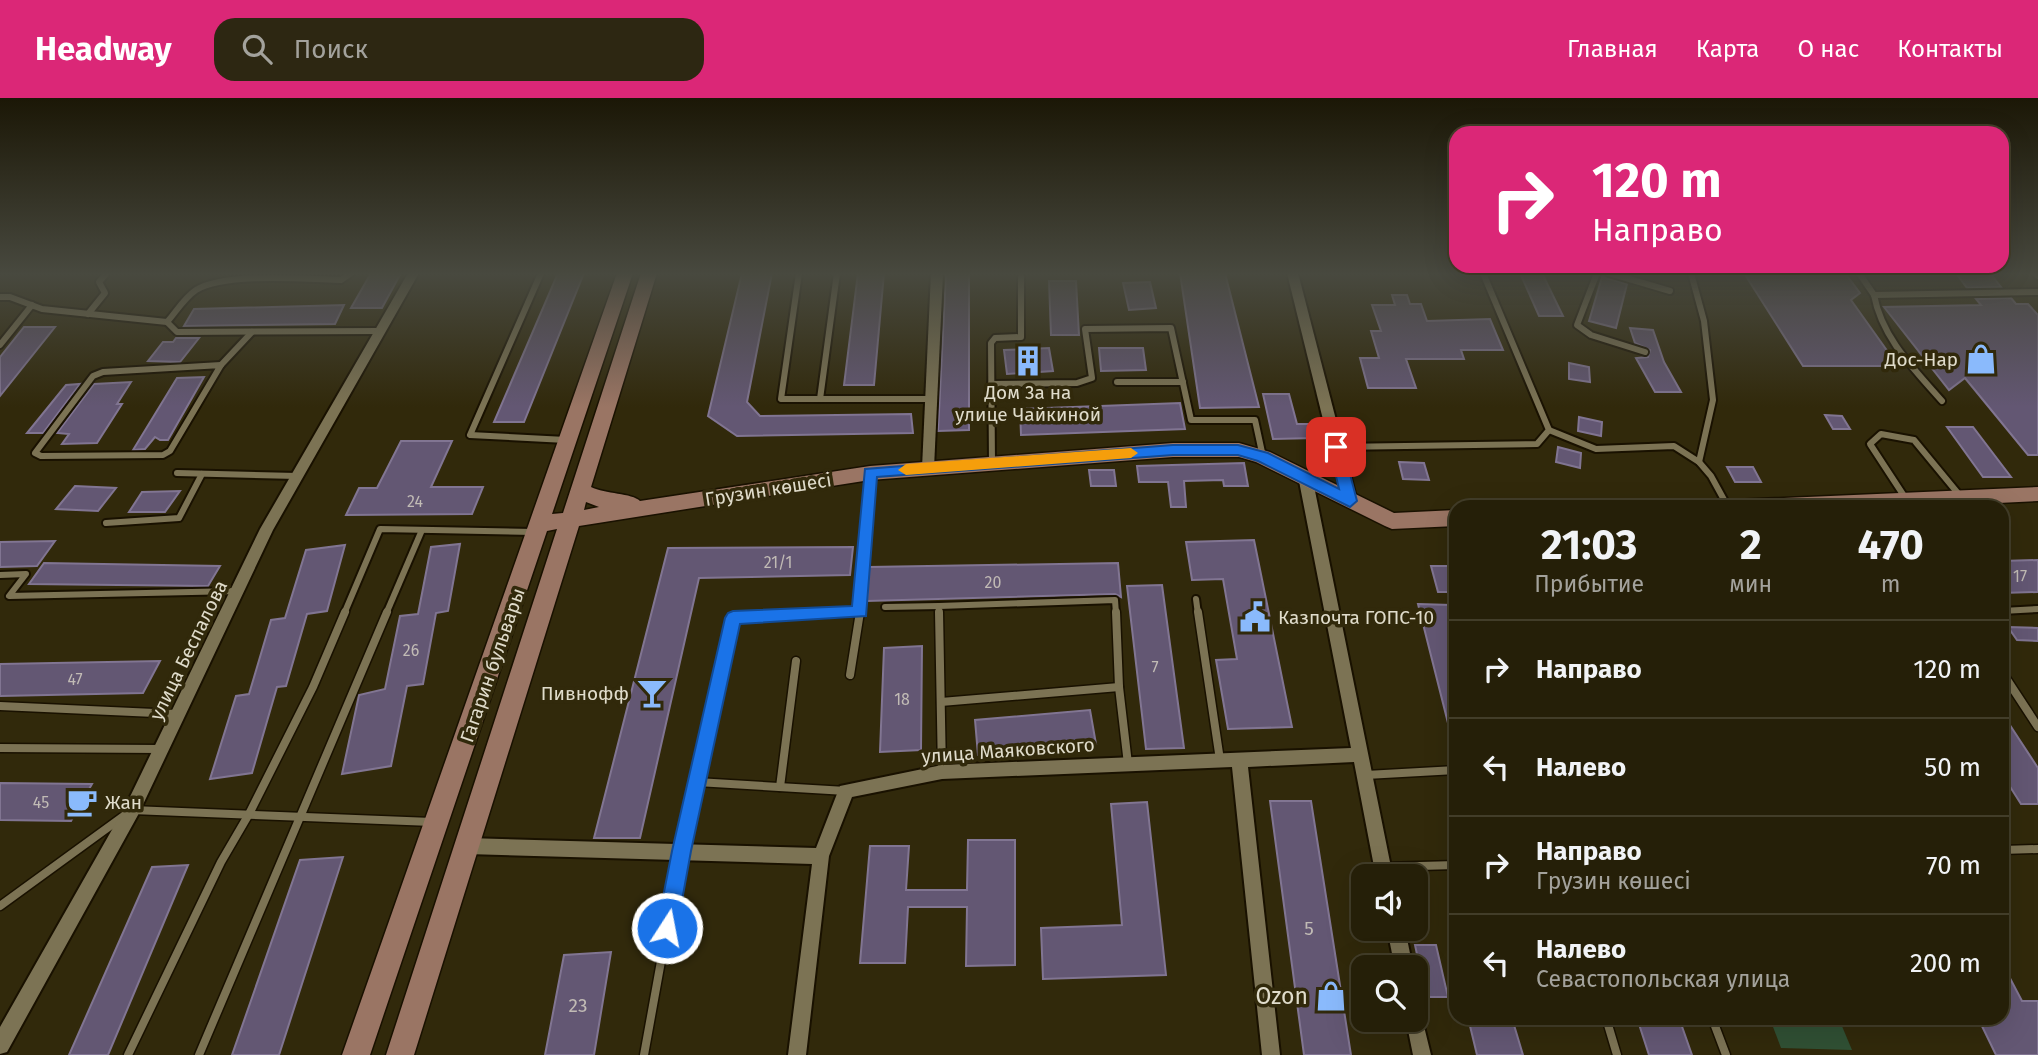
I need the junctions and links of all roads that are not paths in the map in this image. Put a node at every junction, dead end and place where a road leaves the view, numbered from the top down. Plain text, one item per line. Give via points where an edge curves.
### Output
1 (22, 318) edge
2 (125, 318) edge
3 (171, 318) edge
4 (388, 318) edge
5 (521, 318) edge
6 (610, 318) edge
7 (634, 318) edge
8 (793, 318) edge
9 (831, 318) edge
10 (935, 318) edge
11 (1021, 318) edge
12 (1303, 318) edge
13 (1502, 318) edge
14 (1580, 318) edge
15 (1703, 318) edge
16 (1880, 318) edge
17 (167, 322) junction
18 (380, 331) junction
19 (252, 332) junction
20 (0, 345) edge
21 (1646, 352) dead end
22 (221, 365) junction
23 (1116, 382) dead end
24 (1183, 383) junction
25 (991, 384) junction
26 (820, 399) junction
27 (931, 399) junction
28 (1942, 401) dead end
29 (1549, 430) junction
30 (569, 440) junction
31 (1336, 447) junction
32 (1263, 457) junction
33 (1699, 461) junction
34 (992, 463) junction
35 (928, 468) junction
36 (870, 472) junction
37 (177, 473) dead end
38 (202, 474) junction
39 (297, 476) junction
40 (1306, 481) junction
41 (578, 490) junction
42 (2038, 494) edge
43 (1962, 498) junction
44 (1724, 500) edge
45 (1906, 500) joint
46 (1350, 501) junction
47 (661, 506) junction
48 (1449, 518) edge
49 (568, 522) junction
50 (106, 523) dead end
51 (539, 528) junction
52 (422, 530) junction
53 (0, 575) edge
54 (237, 592) junction
55 (1196, 598) dead end
56 (939, 606) junction
57 (885, 607) dead end
58 (2038, 609) edge
59 (2009, 611) edge
60 (860, 612) junction
61 (796, 662) dead end
62 (850, 675) dead end
63 (2009, 683) edge
64 (1119, 687) junction
65 (941, 702) junction
66 (0, 706) edge
67 (177, 714) junction
68 (2038, 727) edge
69 (0, 748) edge
70 (162, 748) junction
71 (1360, 755) junction
72 (1239, 760) junction
73 (1220, 761) junction
74 (1128, 764) junction
75 (1449, 770) edge
76 (942, 772) junction
77 (1364, 775) junction
78 (697, 782) junction
79 (780, 787) junction
80 (846, 791) junction
81 (132, 810) junction
82 (249, 814) junction
83 (301, 817) junction
84 (438, 822) junction
85 (467, 846) junction
86 (2038, 849) edge
87 (2009, 850) edge
88 (681, 851) junction
89 (821, 856) junction
90 (1382, 864) edge
91 (1449, 866) edge
92 (1428, 868) edge
93 (0, 906) edge
94 (1608, 1025) edge
95 (1715, 1025) edge
96 (1417, 1032) edge
97 (0, 1045) edge
98 (128, 1055) edge
99 (199, 1055) edge
100 (356, 1055) edge
101 (400, 1055) edge
102 (644, 1055) edge
103 (797, 1055) edge
104 (1272, 1055) edge
105 (1422, 1055) edge
106 (1617, 1055) edge
107 (1726, 1055) edge

1 - 20 lane
2 - 17 lane
3 - 17 lane
4 - 18 street, улица Беспалова
5 - 30 lane via 470,435
6 - 30 main road, Гагарин бульвары
7 - 41 main road, Гагарин бульвары
8 - 26 lane via 781,399
9 - 26 lane
10 - 27 street
11 - 25 lane via 1021,337 995,338 991,343
12 - 31 street
13 - 29 lane
14 - 21 lane via 1577,325 1591,335
15 - 33 lane via 1713,400
16 - 28 lane
17 - 19 lane via 177,332
18 - 19 lane
18 - 39 street, улица Беспалова
19 - 22 lane
22 - 22 lane via 93,376 35,453 163,455 170,451
23 - 24 lane
24 - 25 lane via 1171,328 1085,329 1092,378 1077,383
24 - 32 lane via 1191,420 1255,420
25 - 34 lane
26 - 27 lane
27 - 35 street
29 - 31 lane via 1537,443
29 - 33 lane via 1596,449 1674,446
30 - 51 main road, Гагарин бульвары
31 - 46 street
32 - 34 main road, Грузин көшесі via 1238,450 1173,450
32 - 40 main road, Грузин көшесі
33 - 44 lane
34 - 35 main road, Грузин көшесі
35 - 36 main road, Грузин көшесі
36 - 47 main road, Грузин көшесі
36 - 60 lane
37 - 38 lane
38 - 39 lane
38 - 50 lane via 179,518
39 - 54 street, улица Беспалова
40 - 46 main road, Грузин көшесі
40 - 71 street
41 - 47 main road via 602,501
41 - 49 main road, Гагарин бульвары
42 - 43 main road
43 - 45 main road
43 - 45 lane via 1914,440 1881,434 1870,444
46 - 48 main road, Грузин көшесі via 1392,521
47 - 49 main road, Грузин көшесі
49 - 51 main road, Грузин көшесі
49 - 85 main road, Гагарин бульвары
51 - 52 lane
51 - 84 main road, Гагарин бульвары
52 - 82 lane via 380,529 313,687
52 - 83 lane
53 - 54 lane via 26,574 9,596
54 - 67 street, улица Беспалова
55 - 73 lane
56 - 57 lane
56 - 64 lane via 1115,600
56 - 65 lane
58 - 59 lane
60 - 62 lane
60 - 78 lane via 733,618
61 - 79 lane
63 - 68 lane
64 - 65 lane
64 - 74 lane
65 - 76 lane
66 - 67 lane
67 - 70 street, улица Беспалова
69 - 70 lane
70 - 81 street, улица Беспалова
71 - 72 street, улица Маяковского
71 - 77 street
72 - 73 street, улица Маяковского
72 - 104 street
73 - 74 street, улица Маяковского
74 - 76 street, улица Маяковского
75 - 77 lane
76 - 80 street, улица Маяковского
77 - 90 street
78 - 79 lane
78 - 88 lane
79 - 80 lane
80 - 89 street
81 - 82 lane
81 - 93 lane via 51,864
81 - 97 street, улица Беспалова
82 - 83 lane
82 - 98 lane
83 - 84 lane
83 - 99 lane
84 - 100 main road, Гагарин бульвары
85 - 88 street
85 - 101 main road, Гагарин бульвары
86 - 87 lane
88 - 89 street
88 - 102 lane
89 - 103 street
91 - 92 lane
94 - 106 lane
95 - 107 lane
96 - 105 street

